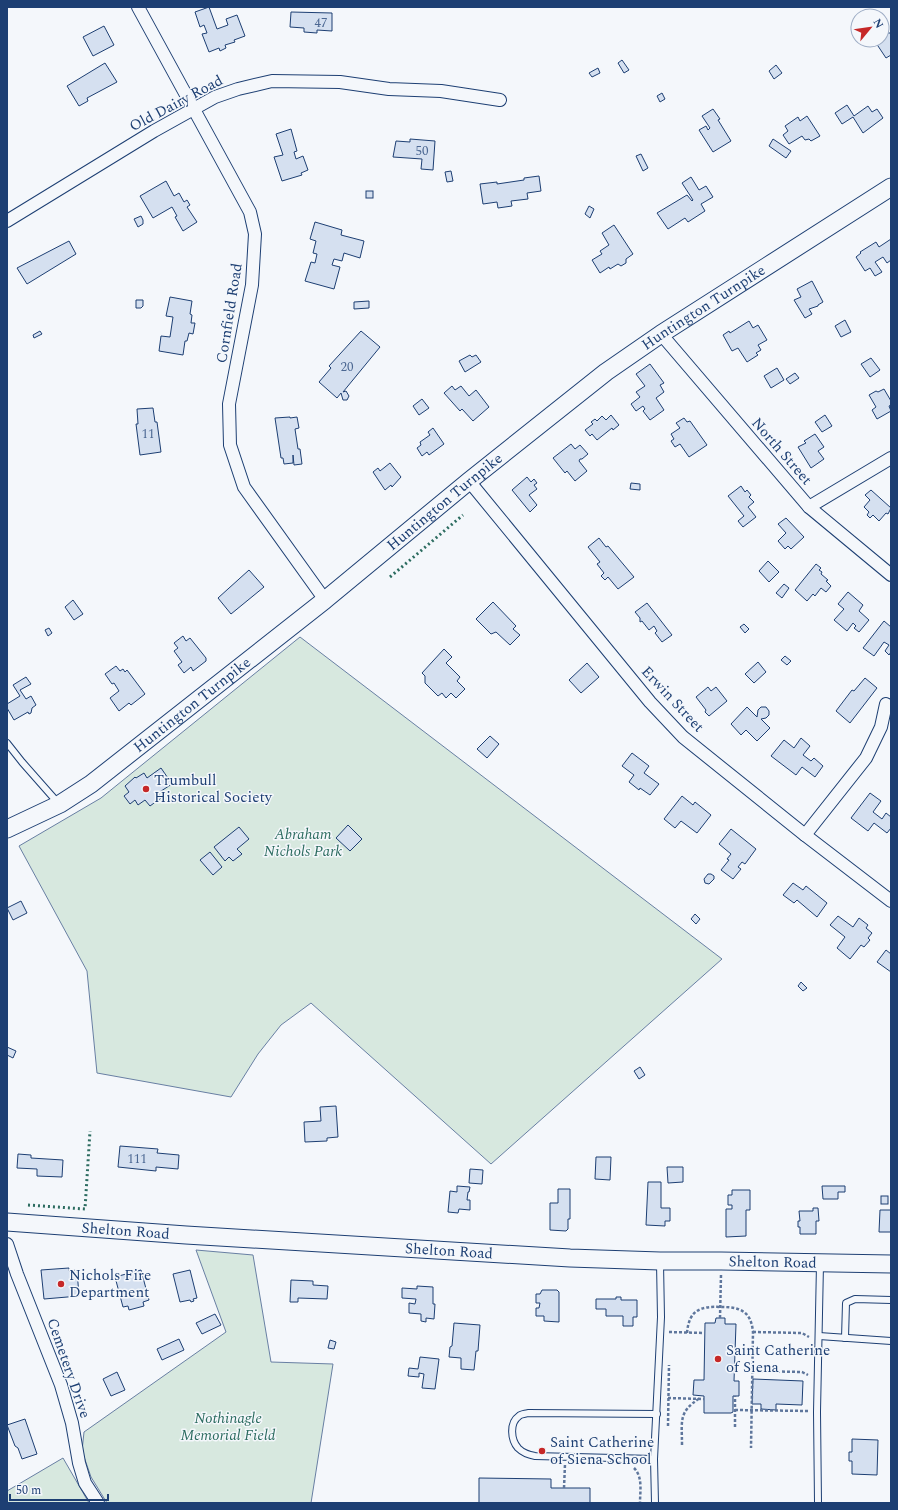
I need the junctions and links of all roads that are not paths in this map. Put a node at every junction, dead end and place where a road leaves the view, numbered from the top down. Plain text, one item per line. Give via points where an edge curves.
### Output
1 (138, 7) edge
2 (500, 100) dead end
3 (195, 108) junction
4 (891, 187) edge
5 (7, 221) edge
6 (661, 334) junction
7 (891, 458) edge
8 (469, 481) junction
9 (808, 506) junction
10 (891, 575) edge
11 (325, 600) junction
12 (886, 704) dead end
13 (7, 742) edge
14 (60, 804) junction
15 (7, 828) edge
16 (805, 835) junction
17 (891, 901) edge
18 (7, 1222) edge
19 (7, 1244) edge
20 (660, 1261) junction
21 (820, 1263) junction
22 (891, 1264) edge
23 (891, 1300) edge
24 (819, 1338) junction
25 (845, 1338) junction
26 (891, 1341) edge
27 (657, 1414) junction
28 (654, 1459) junction
29 (98, 1503) edge
30 (655, 1503) edge
31 (818, 1503) edge

1 - 3 street, Cornfield Road
2 - 3 street, Old Dairy Road via 441,91 389,89 340,82 272,81 215,97
3 - 5 street, Old Dairy Road
3 - 11 street, Cornfield Road via 250,212 255,234 252,286 229,404 230,445 244,486
4 - 6 main road, Huntington Turnpike
6 - 8 main road, Huntington Turnpike via 606,372
6 - 9 street, North Street
7 - 9 street
8 - 11 main road, Huntington Turnpike
8 - 16 street, Erwin Street via 650,702 683,737
9 - 10 street, North Street
11 - 14 main road, Huntington Turnpike via 90,784
12 - 16 street via 881,727 866,758
13 - 14 lane
14 - 15 main road, Huntington Turnpike
16 - 17 street, Erwin Street
18 - 20 main road, Shelton Road via 474,1253
19 - 29 street, Cemetery Drive via 61,1385 85,1483
20 - 21 main road, Shelton Road
20 - 27 lane via 661,1332
21 - 22 main road, Shelton Road
21 - 24 lane
23 - 25 lane via 855,1299 846,1303
24 - 25 lane
24 - 31 lane
25 - 26 lane
27 - 28 lane
27 - 28 lane via 528,1413 519,1415 512,1428 518,1448 526,1454 535,1456
28 - 30 lane

